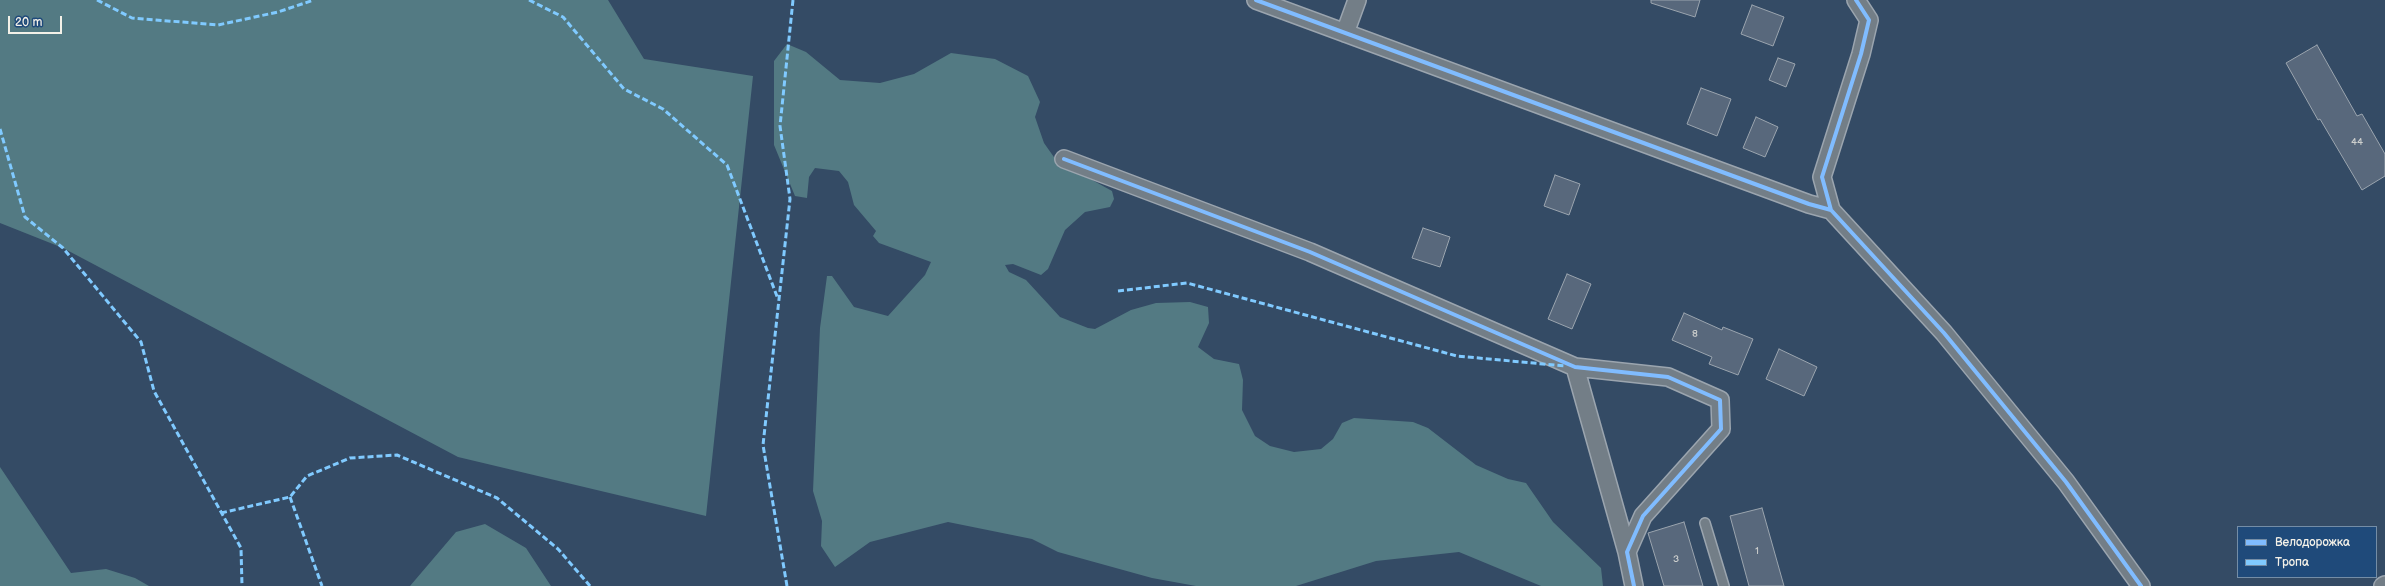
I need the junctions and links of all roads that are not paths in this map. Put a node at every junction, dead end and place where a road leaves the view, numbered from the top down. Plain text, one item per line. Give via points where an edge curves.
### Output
1 (1256, 0) edge
2 (1357, 0) edge
3 (1856, 0) edge
4 (1345, 33) junction
5 (1064, 159) dead end
6 (1831, 210) junction
7 (1575, 367) junction
8 (1705, 523) dead end
9 (1627, 552) junction
10 (1634, 586) edge
11 (1724, 586) edge
12 (2141, 586) edge

1 - 4 street
2 - 4 street
3 - 6 street via 1869,20 1861,54 1822,177
4 - 6 street
5 - 7 street via 1310,252
6 - 12 street via 1953,345 2066,482
7 - 9 street
7 - 9 street via 1668,377 1720,400 1721,430 1643,516
8 - 11 lane
9 - 10 street

